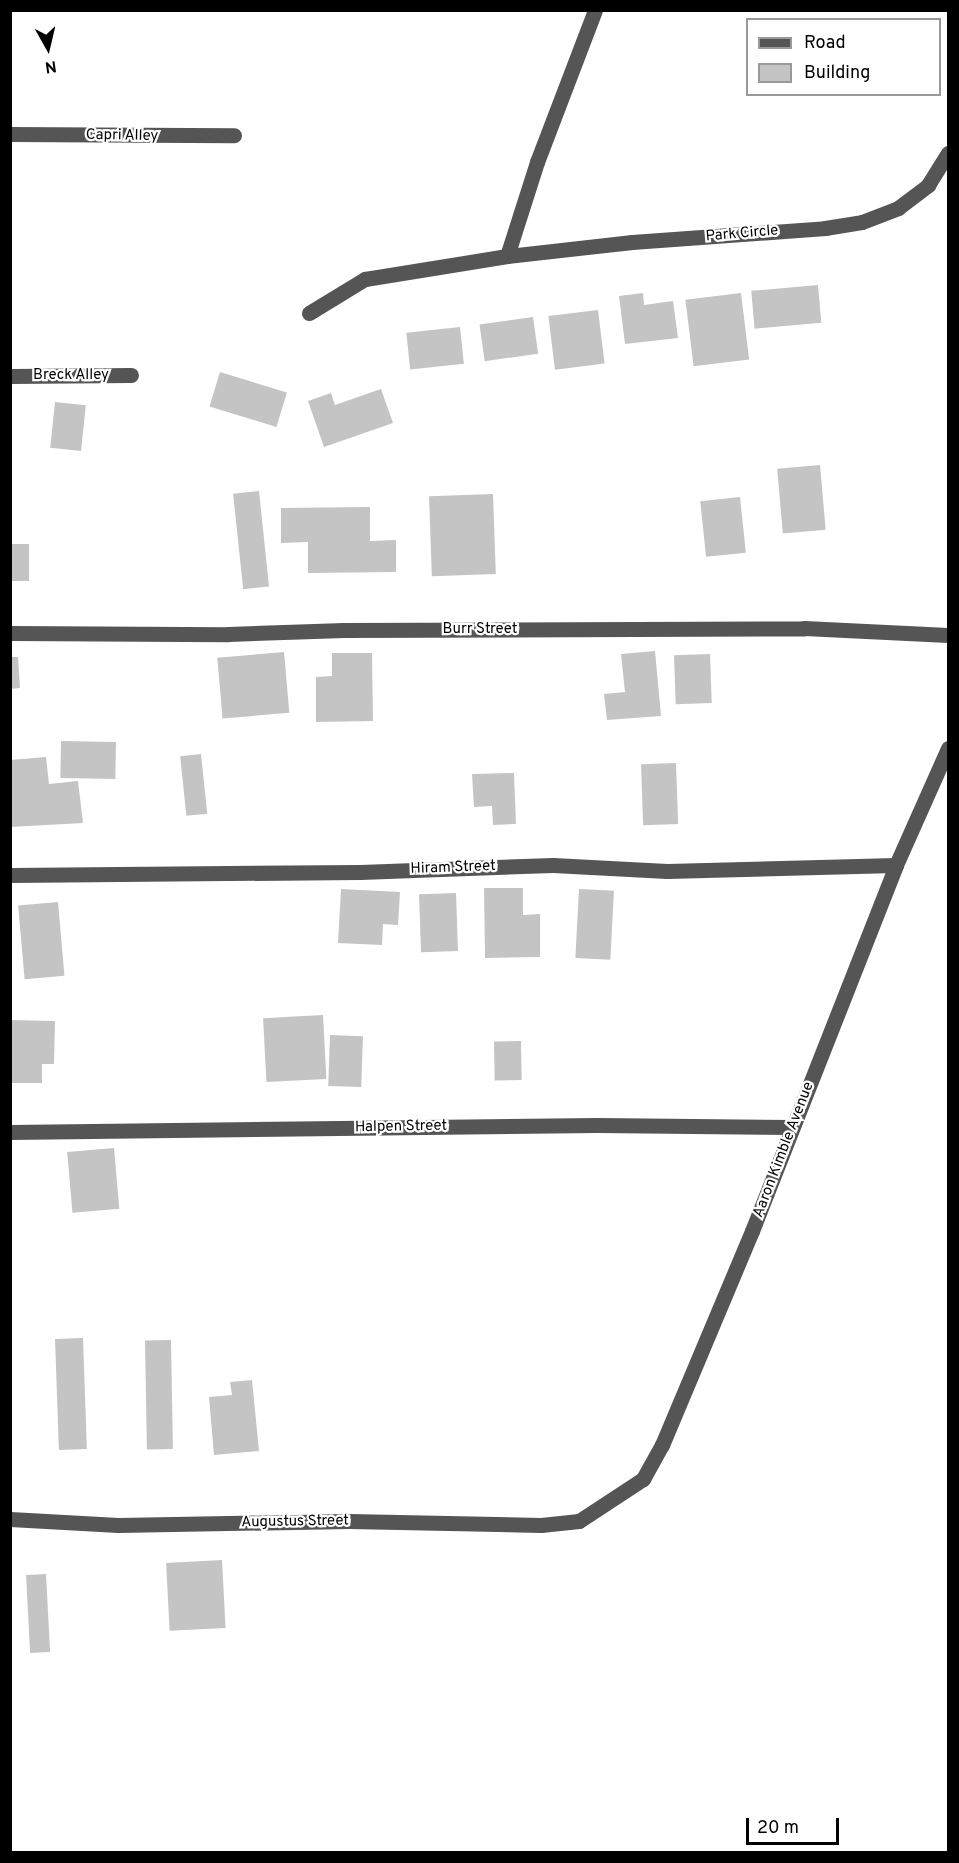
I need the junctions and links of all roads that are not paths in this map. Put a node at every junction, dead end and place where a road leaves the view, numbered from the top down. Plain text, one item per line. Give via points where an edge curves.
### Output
1 (596, 10) edge
2 (10, 134) edge
3 (234, 135) dead end
4 (948, 153) edge
5 (507, 256) junction
6 (309, 313) dead end
7 (131, 375) dead end
8 (10, 376) edge
9 (10, 633) edge
10 (948, 635) edge
11 (948, 748) edge
12 (896, 866) junction
13 (10, 875) edge
14 (792, 1127) junction
15 (10, 1132) edge
16 (10, 1520) edge
17 (579, 1521) joint

1 - 5 street via 537,162
2 - 3 street, Capri Alley
4 - 5 street, Park Circle via 928,185 898,208 862,222
5 - 6 street, Park Circle via 365,279
7 - 8 street, Breck Alley
9 - 10 street, Burr Street via 804,628
11 - 12 street, Aaron Kimble Avenue
12 - 13 street, Hiram Street via 667,871 520,866 360,872
12 - 14 street, Aaron Kimble Avenue
14 - 15 street, Halpen Street via 597,1125
14 - 17 street, Aaron Kimble Avenue via 663,1445 643,1479
16 - 17 street, Augustus Street via 118,1525 349,1521 541,1525

